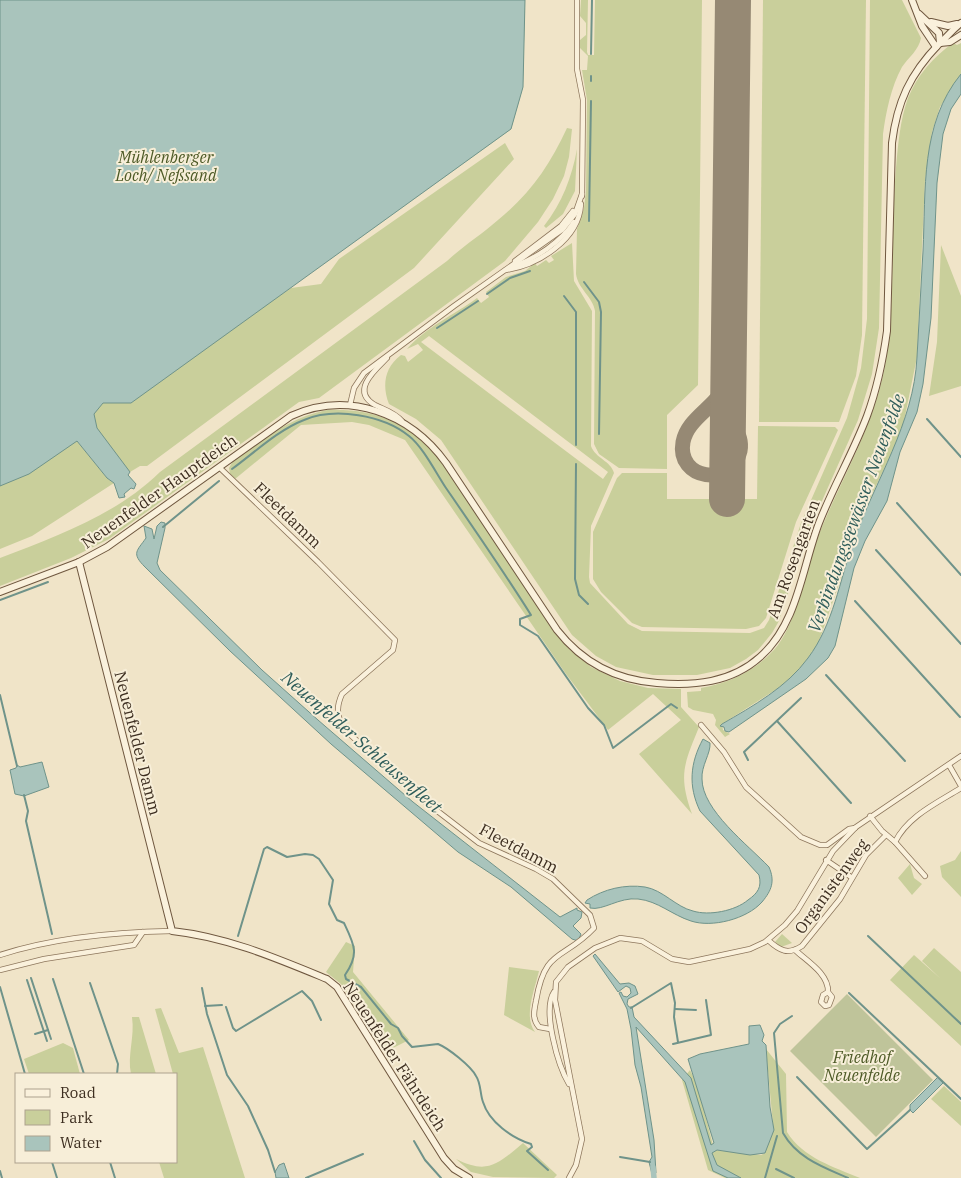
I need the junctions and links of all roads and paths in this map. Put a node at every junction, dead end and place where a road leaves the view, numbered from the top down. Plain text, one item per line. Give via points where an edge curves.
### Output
1 (577, 0) edge
2 (912, 0) edge
3 (919, 14) junction
4 (929, 21) junction
5 (961, 23) edge
6 (961, 35) edge
7 (938, 45) junction
8 (582, 194) junction
9 (505, 270) junction
10 (397, 348) junction
11 (350, 405) junction
12 (402, 421) junction
13 (275, 427) joint
14 (219, 467) junction
15 (79, 562) junction
16 (0, 592) edge
17 (701, 725) dead end
18 (961, 756) edge
19 (949, 765) junction
20 (961, 787) edge
21 (870, 816) junction
22 (856, 827) junction
23 (886, 835) junction
24 (895, 842) junction
25 (826, 860) junction
26 (925, 876) dead end
27 (851, 877) junction
28 (172, 931) junction
29 (143, 932) junction
30 (768, 940) junction
31 (795, 950) junction
32 (0, 955) edge
33 (0, 970) edge
34 (555, 990) junction
35 (828, 992) dead end
36 (550, 1029) junction
37 (571, 1087) junction
38 (469, 1178) edge
39 (569, 1178) edge

1 - 8 street via 577,69 584,105
2 - 3 main road
3 - 4 main road
3 - 7 main road via 922,26
4 - 5 main road via 948,26
4 - 7 main road via 939,33
5 - 7 main road, Am Rosengarten
6 - 7 main road
7 - 12 main road, Am Rosengarten via 910,79 895,123 886,331 872,401 819,522 788,619 774,642 754,662 711,682 664,684 630,680 586,659 557,630 438,452
8 - 9 street via 561,226
8 - 9 street via 573,230 563,241 534,262
9 - 10 street
10 - 11 street via 360,378
10 - 12 street via 367,380 364,390 369,401
11 - 12 main road, Am Rosengarten via 369,408
11 - 13 main road, Am Rosengarten via 307,409
13 - 14 main road, Neuenfelder Hauptdeich
14 - 15 main road, Neuenfelder Hauptdeich via 128,533
14 - 36 street, Fleetdamm via 395,640 393,650 342,694 337,703 337,716 343,728 414,793 468,835 486,848 545,874 579,903 592,920 594,928 582,940 552,959 541,978 534,1017 539,1027
15 - 16 main road, Neuenfelder Hauptdeich
15 - 28 main road, Neuenfelder Damm
17 - 22 street via 724,752 746,787 801,837 825,846
18 - 19 street
19 - 20 street
19 - 21 street
20 - 24 street, Organistenweg via 916,816
21 - 22 street
21 - 23 street, Organistenweg
22 - 25 street
23 - 24 street, Organistenweg
23 - 27 street, Organistenweg via 866,855
24 - 26 street, Organistenweg
25 - 27 street
25 - 30 street via 797,911
27 - 31 street, Organistenweg via 831,910 802,946
28 - 29 street, Neuenfelder Fährdeich
28 - 38 main road, Neuenfelder Fährdeich via 211,936 327,978 337,987 447,1162
29 - 32 street, Neuenfelder Fährdeich via 55,942
29 - 33 street via 134,945 44,959
30 - 31 street, Organistenweg via 779,950
30 - 34 street, Fleetdamm via 750,949 689,962 672,959 642,941 620,938 595,948 572,963 558,978
31 - 35 street, Organistenweg via 824,977
34 - 36 street, Fleetdamm via 550,1001
34 - 37 street
36 - 37 street, Fleetdamm
37 - 39 street via 582,1139

